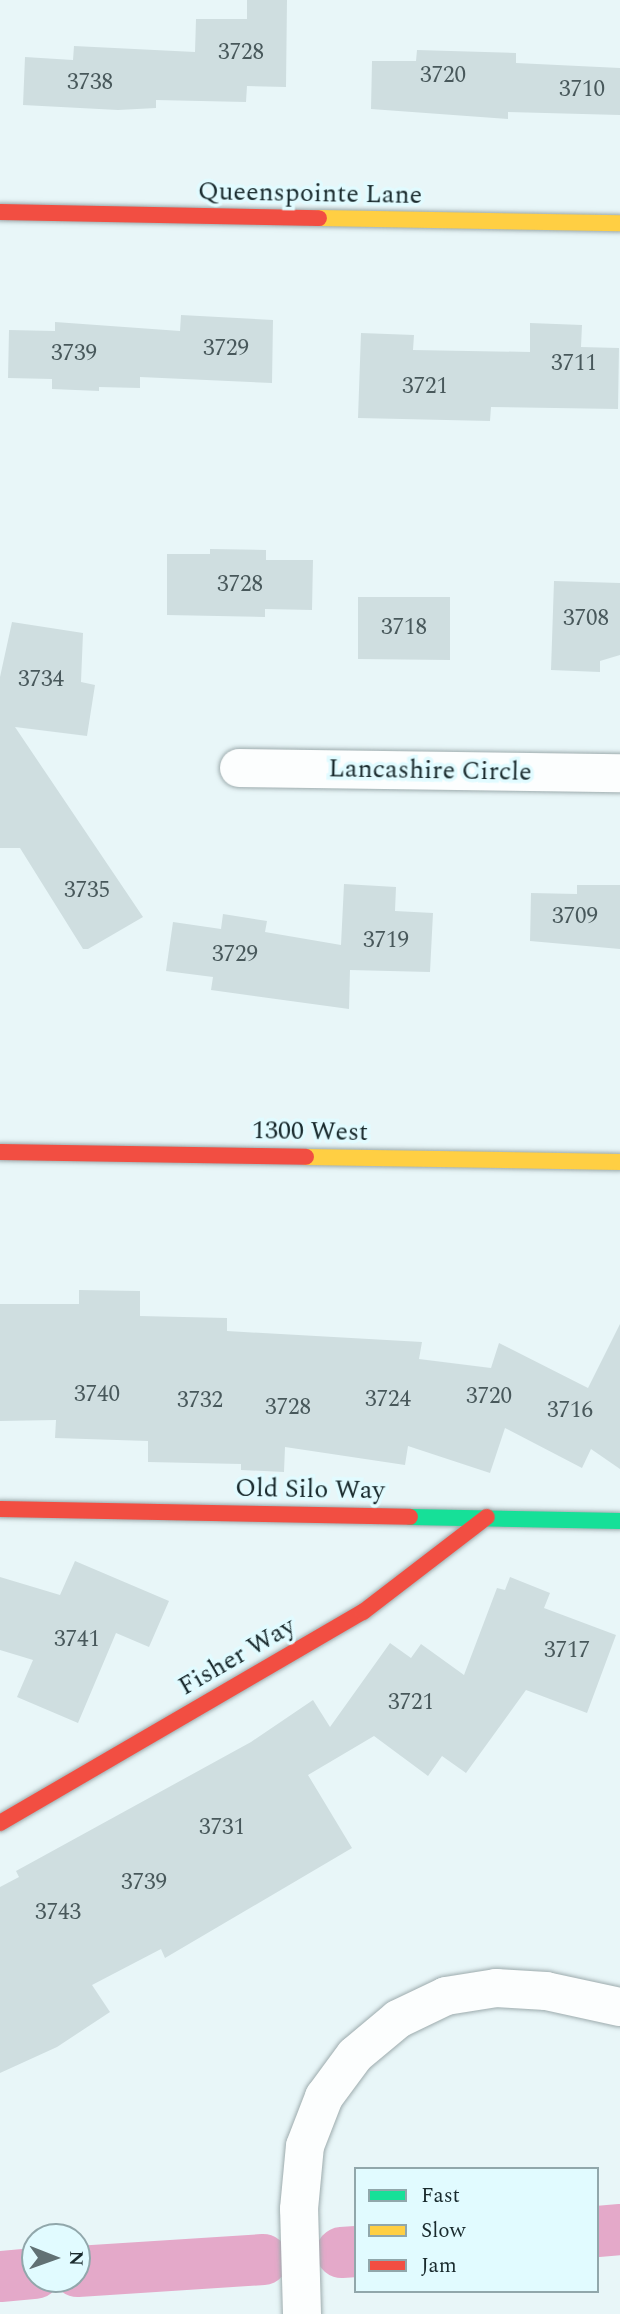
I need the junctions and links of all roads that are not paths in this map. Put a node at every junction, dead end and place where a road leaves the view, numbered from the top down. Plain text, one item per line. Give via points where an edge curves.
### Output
1 (0, 212) edge
2 (620, 223) edge
3 (239, 768) dead end
4 (620, 773) edge
5 (0, 1152) edge
6 (620, 1162) edge
7 (0, 1509) edge
8 (487, 1517) junction
9 (620, 1521) edge
10 (0, 1823) edge
11 (620, 2007) edge
12 (302, 2314) edge

1 - 2 street, Queenspointe Lane
3 - 4 street, Lancashire Circle
5 - 6 street, 1300 West
7 - 8 street, Old Silo Way
8 - 9 street, Old Silo Way
8 - 10 street, Fisher Way via 363,1612
11 - 12 street via 546,1991 496,1988 446,1996 398,2019 355,2055 324,2097 305,2146 299,2208

